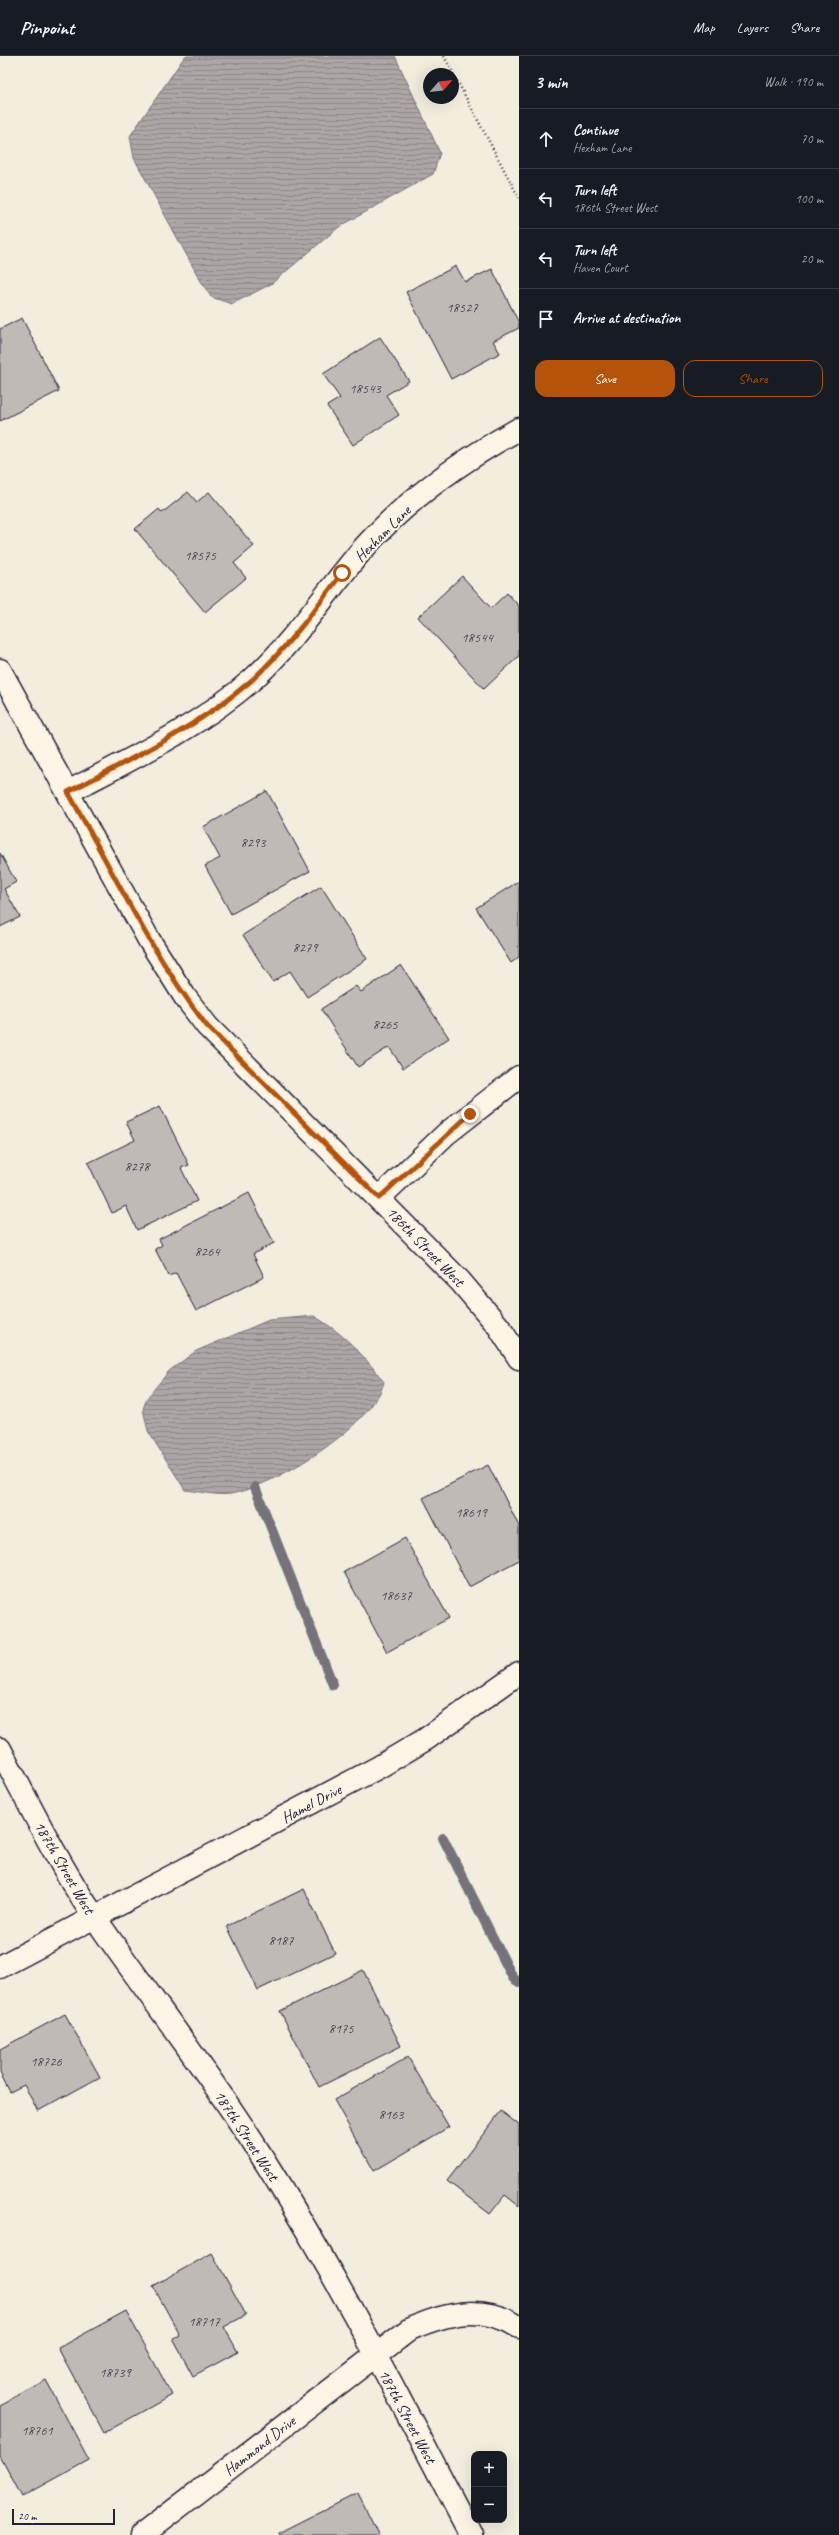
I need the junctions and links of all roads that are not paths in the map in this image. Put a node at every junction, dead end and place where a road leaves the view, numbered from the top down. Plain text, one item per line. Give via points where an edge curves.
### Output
1 (519, 430) edge
2 (0, 670) edge
3 (68, 792) junction
4 (519, 1077) edge
5 (379, 1198) junction
6 (519, 1358) edge
7 (519, 1674) edge
8 (0, 1749) edge
9 (94, 1916) junction
10 (0, 1967) edge
11 (519, 2327) edge
12 (376, 2354) junction
13 (142, 2535) edge
14 (471, 2535) edge

1 - 3 street, Hexham Lane via 459,465 406,506 342,573 294,637 235,694 187,727
2 - 3 street, 186th Street West
3 - 5 street, 186th Street West via 149,940 185,997 207,1026
4 - 5 street via 446,1134
5 - 6 street, 186th Street West via 460,1280 499,1327
7 - 9 street, Hamel Drive via 426,1739 379,1766
8 - 9 street, 187th Street West via 56,1854
9 - 10 street, Hamel Drive
9 - 12 street, 187th Street West via 192,2051 259,2153
11 - 12 street, Hammond Drive via 507,2320 482,2313 460,2312 434,2318 410,2329
12 - 13 street, Hammond Drive
12 - 14 street, 187th Street West

